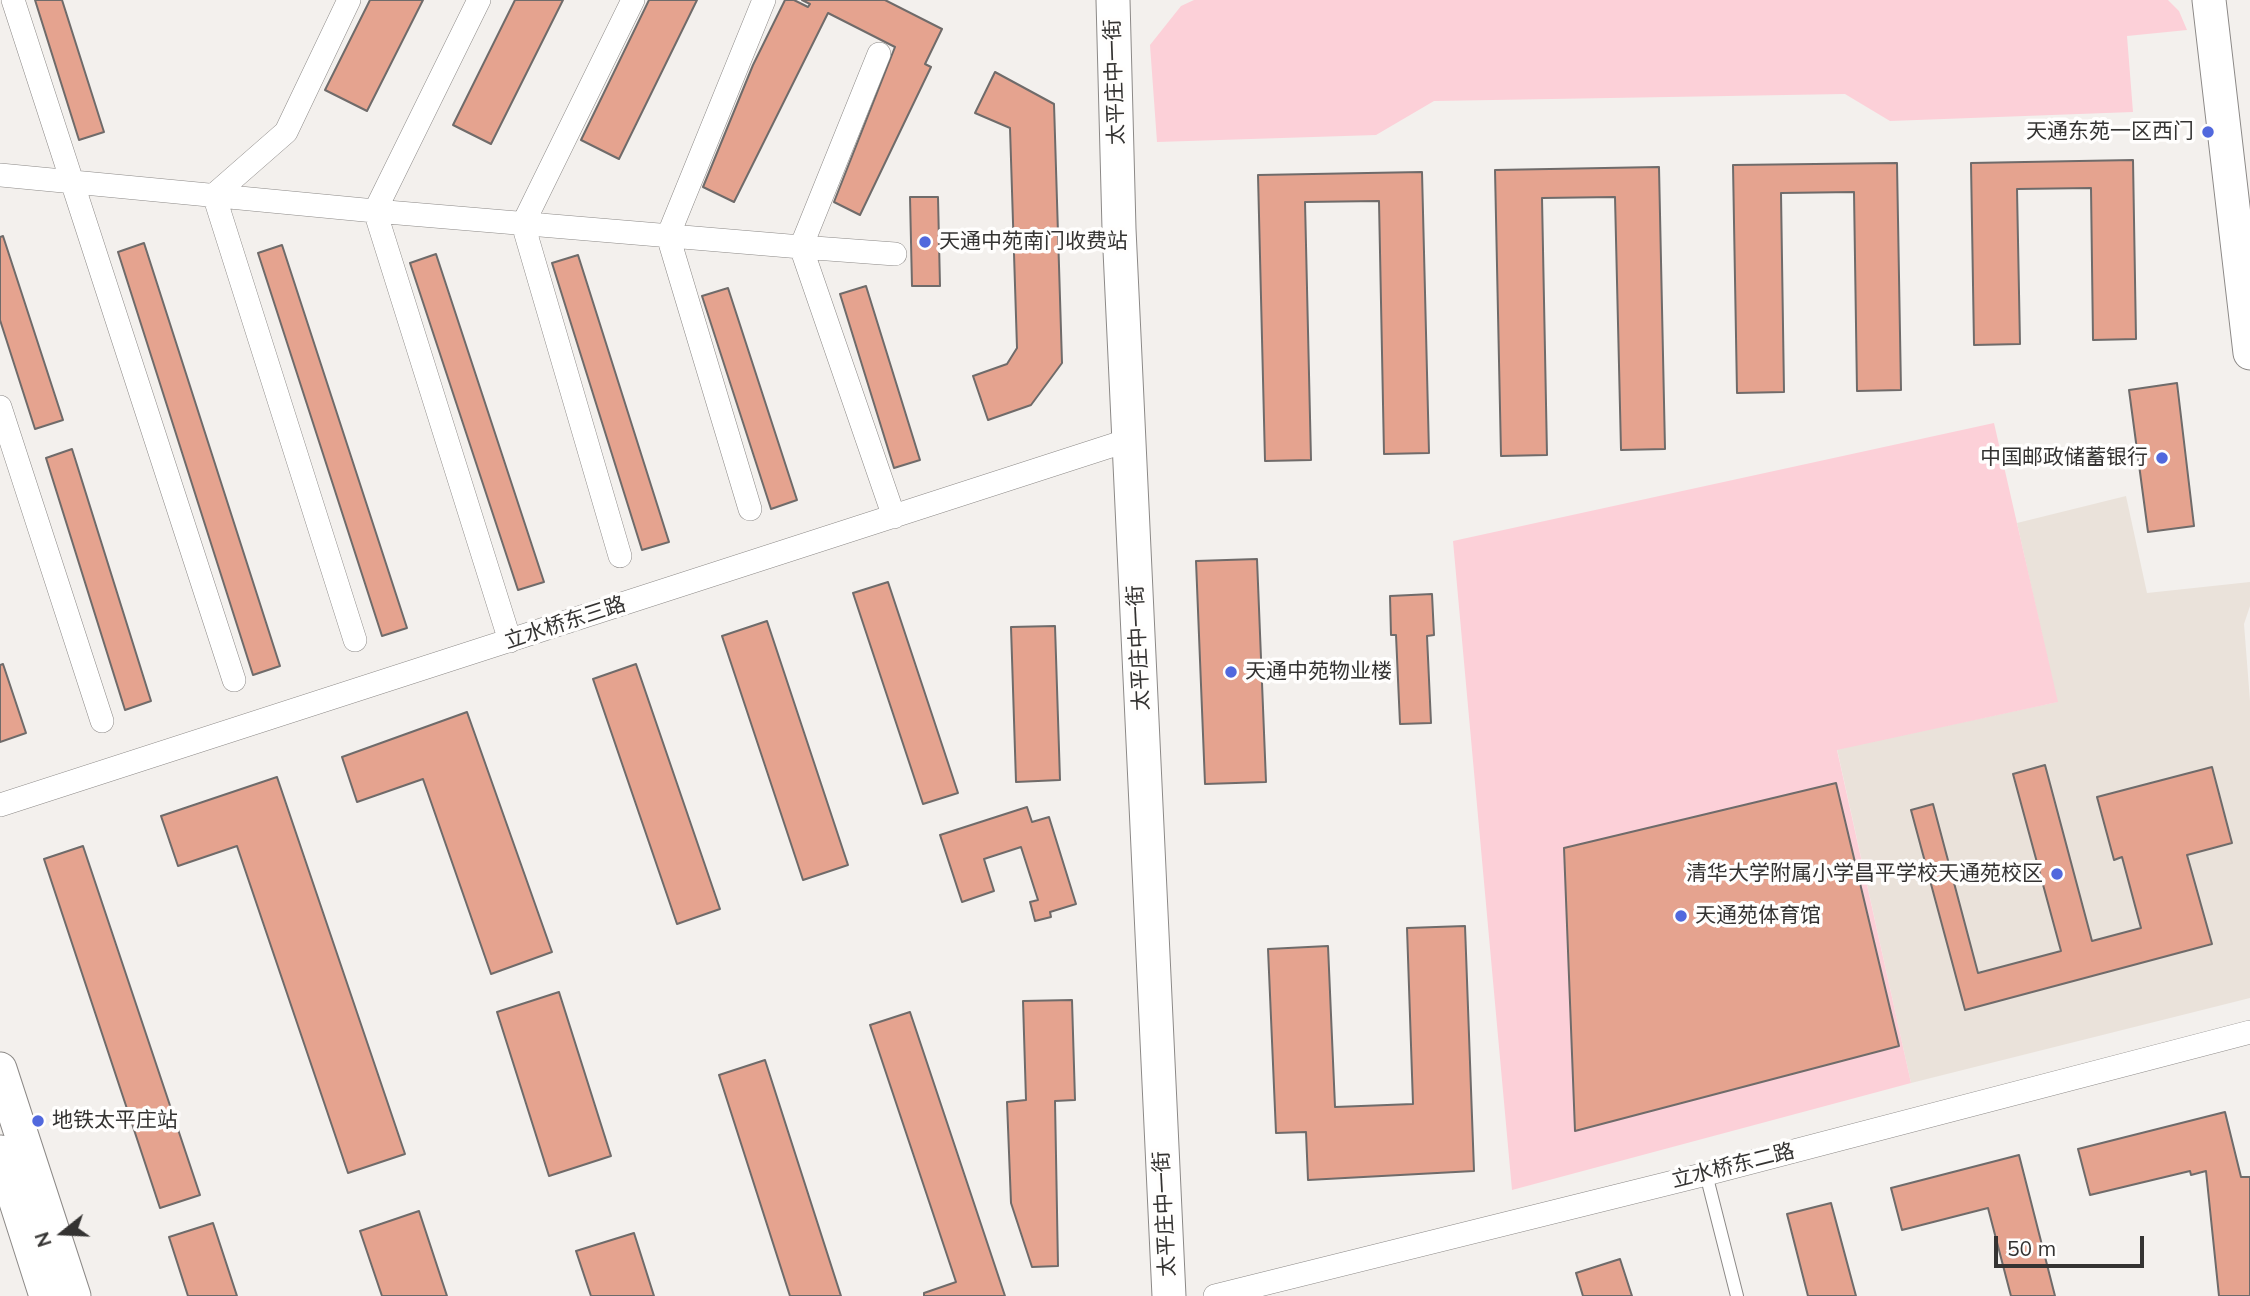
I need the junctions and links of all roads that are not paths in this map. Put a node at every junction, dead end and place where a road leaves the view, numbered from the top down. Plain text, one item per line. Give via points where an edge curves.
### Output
1 (13, 0) edge
2 (349, 0) edge
3 (479, 0) edge
4 (633, 0) edge
5 (764, 0) edge
6 (1113, 0) edge
7 (2209, 0) edge
8 (2229, 0) edge
9 (879, 54) dead end
10 (0, 175) edge
11 (2250, 178) edge
12 (74, 181) junction
13 (214, 195) junction
14 (375, 211) junction
15 (523, 224) junction
16 (668, 236) junction
17 (801, 247) junction
18 (895, 254) dead end
19 (2250, 353) edge
20 (0, 407) edge
21 (1129, 440) junction
22 (750, 509) dead end
23 (894, 517) junction
24 (620, 556) dead end
25 (355, 640) dead end
26 (510, 641) junction
27 (234, 680) dead end
28 (102, 721) dead end
29 (0, 805) edge
30 (2250, 1032) edge
31 (0, 1069) edge
32 (0, 1152) edge
33 (1706, 1174) junction
34 (46, 1296) edge
35 (74, 1296) edge
36 (1169, 1296) edge
37 (1215, 1296) edge
38 (1737, 1296) edge

1 - 12 street
2 - 13 street via 286,132
3 - 14 street
4 - 15 street
5 - 16 street
6 - 21 street, 太平庄中一街
7 - 19 street
8 - 11 street
9 - 17 street
10 - 12 street
12 - 13 street
12 - 27 street
13 - 14 street
13 - 25 street
14 - 15 street
14 - 26 street
15 - 16 street
15 - 24 street
16 - 17 street
16 - 22 street
17 - 18 street
17 - 23 street
20 - 28 street
21 - 23 street, 立水桥东三路
21 - 36 street, 太平庄中一街
23 - 26 street, 立水桥东三路
26 - 29 street, 立水桥东三路
30 - 33 street, 立水桥东二路
31 - 35 street
32 - 34 street
33 - 37 street, 立水桥东二路
33 - 38 lane

